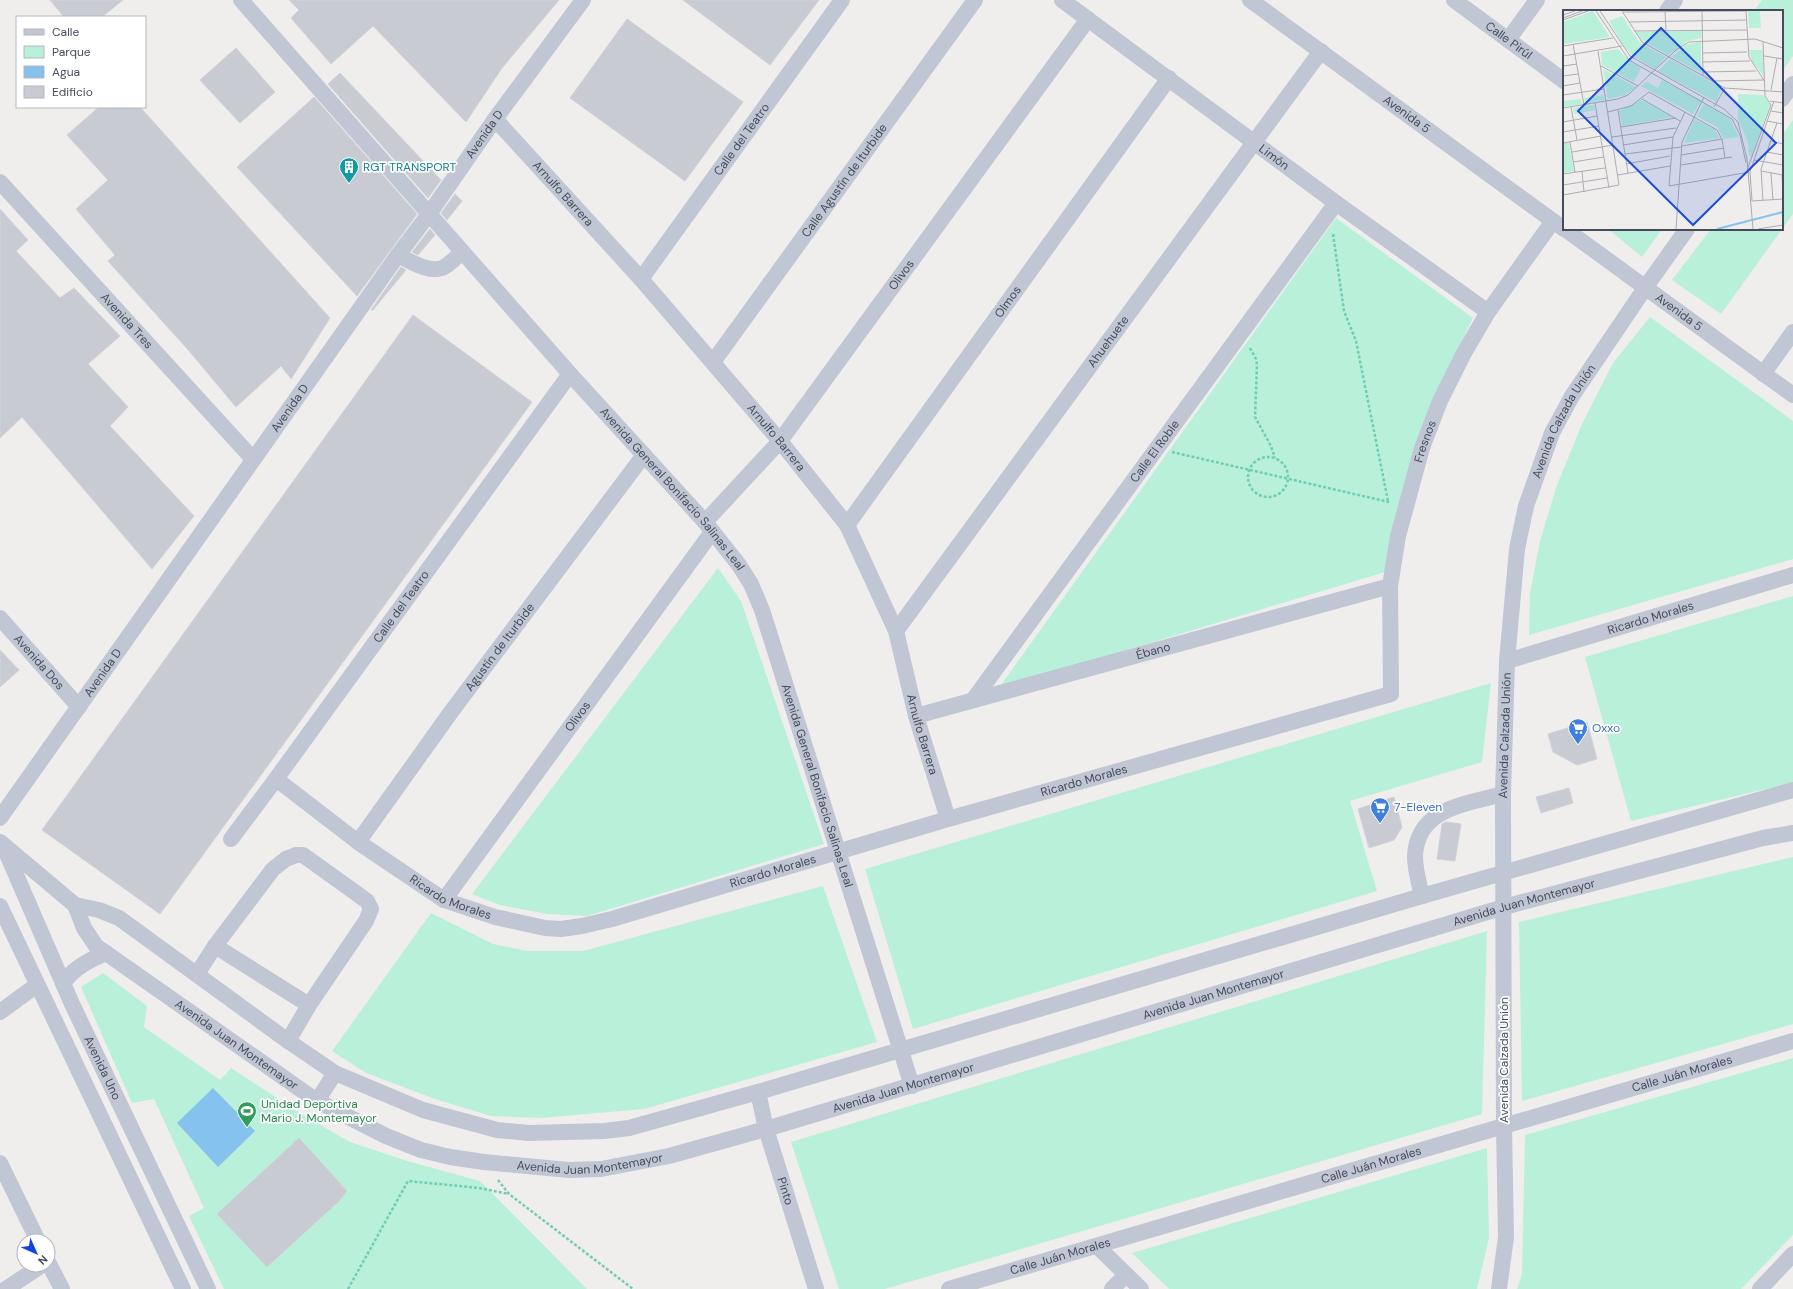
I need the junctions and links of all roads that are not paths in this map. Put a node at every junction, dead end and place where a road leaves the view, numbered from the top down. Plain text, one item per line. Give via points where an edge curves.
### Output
1 (241, 0) edge
2 (584, 0) edge
3 (842, 0) edge
4 (975, 0) edge
5 (1062, 0) edge
6 (1250, 0) edge
7 (1454, 0) edge
8 (1537, 0) edge
9 (1675, 0) edge
10 (1668, 10) edge
11 (1088, 20) junction
12 (1508, 40) junction
13 (1321, 51) junction
14 (1169, 78) junction
15 (1563, 80) edge
16 (1793, 84) edge
17 (1783, 98) edge
18 (496, 119) junction
19 (1255, 142) junction
20 (0, 182) edge
21 (1333, 207) junction
22 (429, 214) junction
23 (1561, 226) edge
24 (1566, 230) edge
25 (1687, 230) edge
26 (462, 252) junction
27 (398, 255) junction
28 (641, 278) junction
29 (1645, 288) junction
30 (1488, 312) junction
31 (1793, 332) edge
32 (713, 362) junction
33 (570, 374) junction
34 (1763, 374) junction
35 (1793, 395) edge
36 (780, 441) junction
37 (644, 455) junction
38 (253, 459) junction
39 (847, 525) junction
40 (708, 527) junction
41 (1793, 575) edge
42 (1390, 586) junction
43 (0, 618) edge
44 (896, 631) junction
45 (1507, 661) junction
46 (1391, 694) joint
47 (973, 700) junction
48 (79, 707) junction
49 (916, 716) junction
50 (276, 779) junction
51 (1793, 790) edge
52 (1503, 794) junction
53 (0, 818) edge
54 (948, 819) junction
55 (1793, 833) edge
56 (231, 839) dead end
57 (358, 842) junction
58 (1, 843) edge
59 (839, 852) junction
60 (1503, 873) junction
61 (1422, 896) junction
62 (444, 900) junction
63 (75, 905) junction
64 (0, 906) edge
65 (1504, 907) junction
66 (215, 946) junction
67 (106, 953) junction
68 (197, 974) junction
69 (63, 983) junction
70 (37, 985) junction
71 (309, 1005) junction
72 (0, 1012) edge
73 (288, 1041) junction
74 (1793, 1041) edge
75 (899, 1050) junction
76 (335, 1073) junction
77 (912, 1086) junction
78 (758, 1092) junction
79 (317, 1101) junction
80 (1504, 1126) junction
81 (766, 1129) junction
82 (0, 1163) edge
83 (34, 1233) edge
84 (1097, 1246) junction
85 (1793, 1254) edge
86 (30, 1273) edge
87 (54, 1273) edge
88 (1126, 1275) junction
89 (978, 1284) edge
90 (6, 1289) edge
91 (62, 1289) edge
92 (183, 1289) edge
93 (208, 1289) edge
94 (816, 1289) edge
95 (949, 1289) edge
96 (1112, 1289) edge
97 (1141, 1289) edge
98 (1499, 1289) edge
99 (1760, 1289) edge

1 - 22 street, Avenida General Bonifacio Salinas Leal
2 - 18 street, Avenida D
3 - 28 street, Calle del Teatro
4 - 32 street, Calle Agustín de Iturbide
5 - 11 street, Limón
6 - 13 street, Avenida 5
7 - 12 street, Calle Pirúl
8 - 12 street
9 - 10 street
11 - 14 street, Limón
11 - 36 street, Olivos
12 - 15 street, Calle Pirúl
13 - 19 street, Ahuehuete
13 - 23 street, Avenida 5
14 - 19 street, Limón
14 - 39 street, Olmos
16 - 17 street
18 - 22 street, Avenida D
18 - 28 street, Arnulfo Barrera
19 - 21 street, Limón
19 - 44 street, Ahuehuete
20 - 38 street, Avenida Tres
21 - 30 street, Limón
21 - 47 street, Calle El Roble
22 - 26 street, Avenida General Bonifacio Salinas Leal
22 - 27 street, Avenida D
23 - 30 street, Fresnos
24 - 29 street, Avenida 5
25 - 29 street, Avenida Calzada Unión
26 - 27 street via 443,268 435,269 426,268
26 - 33 street, Avenida General Bonifacio Salinas Leal
27 - 38 street, Avenida D
28 - 32 street, Arnulfo Barrera
29 - 34 street, Avenida 5
29 - 45 street, Avenida Calzada Unión via 1572,396 1552,433 1537,473 1526,506 1517,550
30 - 42 street, Fresnos via 1440,401 1422,448 1398,536
31 - 34 street
32 - 36 street, Arnulfo Barrera
33 - 37 street, Avenida General Bonifacio Salinas Leal
33 - 50 street, Calle del Teatro
34 - 35 street, Avenida 5
36 - 39 street, Arnulfo Barrera
36 - 40 street, Olivos
37 - 40 street, Avenida General Bonifacio Salinas Leal
37 - 57 street, Agustín de Iturbide via 451,712
38 - 48 street, Avenida D
39 - 44 street, Arnulfo Barrera
40 - 59 street, Avenida General Bonifacio Salinas Leal via 739,564 762,610
40 - 62 street, Olivos
41 - 45 street, Ricardo Morales
42 - 46 street, Fresnos
42 - 47 street, Ébano
43 - 48 street, Avenida Dos
44 - 49 street, Arnulfo Barrera
45 - 52 street, Avenida Calzada Unión
46 - 54 street, Ricardo Morales
47 - 49 street, Ébano
48 - 53 street, Avenida D
49 - 54 street, Arnulfo Barrera
50 - 56 street, Calle del Teatro
50 - 57 street, Ricardo Morales
51 - 60 street, Avenida Juan Montemayor
52 - 60 street, Avenida Calzada Unión
52 - 61 street via 1452,808 1427,824 1419,838 1415,856
54 - 59 street, Ricardo Morales
55 - 65 street, Avenida Juan Montemayor via 1763,838
57 - 62 street, Ricardo Morales
58 - 63 street, Avenida Juan Montemayor
58 - 69 street, Avenida Uno
59 - 62 street, Ricardo Morales via 612,920 561,929 520,924
59 - 75 street, Avenida General Bonifacio Salinas Leal
60 - 61 street, Avenida Juan Montemayor
60 - 65 street, Avenida Calzada Unión
61 - 75 street, Avenida Juan Montemayor
63 - 67 street, Avenida Juan Montemayor via 84,928 96,946
63 - 68 street, Avenida Juan Montemayor via 120,918
64 - 70 street, Avenida Uno
65 - 77 street, Avenida Juan Montemayor
65 - 80 street, Avenida Calzada Unión
66 - 68 street
66 - 71 street
66 - 71 street via 273,868 286,859 303,855 367,900 371,909 366,921
67 - 69 street via 71,972
67 - 79 street, Avenida Juan Montemayor
68 - 73 street, Avenida Juan Montemayor
69 - 93 street, Avenida Uno
70 - 72 street
70 - 92 street, Avenida Uno
71 - 73 street
73 - 76 street, Avenida Juan Montemayor
74 - 80 street, Calle Juán Morales
75 - 77 street, Avenida General Bonifacio Salinas Leal
75 - 78 street, Avenida Juan Montemayor
76 - 78 street, Avenida Juan Montemayor via 423,1110 479,1126 528,1133 570,1133 629,1128
76 - 79 street
77 - 81 street, Avenida Juan Montemayor
78 - 81 street, Pinto
79 - 81 street, Avenida Juan Montemayor via 386,1136 421,1150 484,1162 569,1170 602,1169 631,1164
80 - 84 street, Calle Juán Morales
80 - 98 street, Avenida Calzada Unión via 1506,1237
81 - 94 street, Pinto
82 - 83 street
84 - 88 street
84 - 89 street, Calle Juán Morales
85 - 99 street
86 - 90 street
87 - 91 street
88 - 96 street
88 - 97 street
89 - 95 street, Calle Juán Morales

